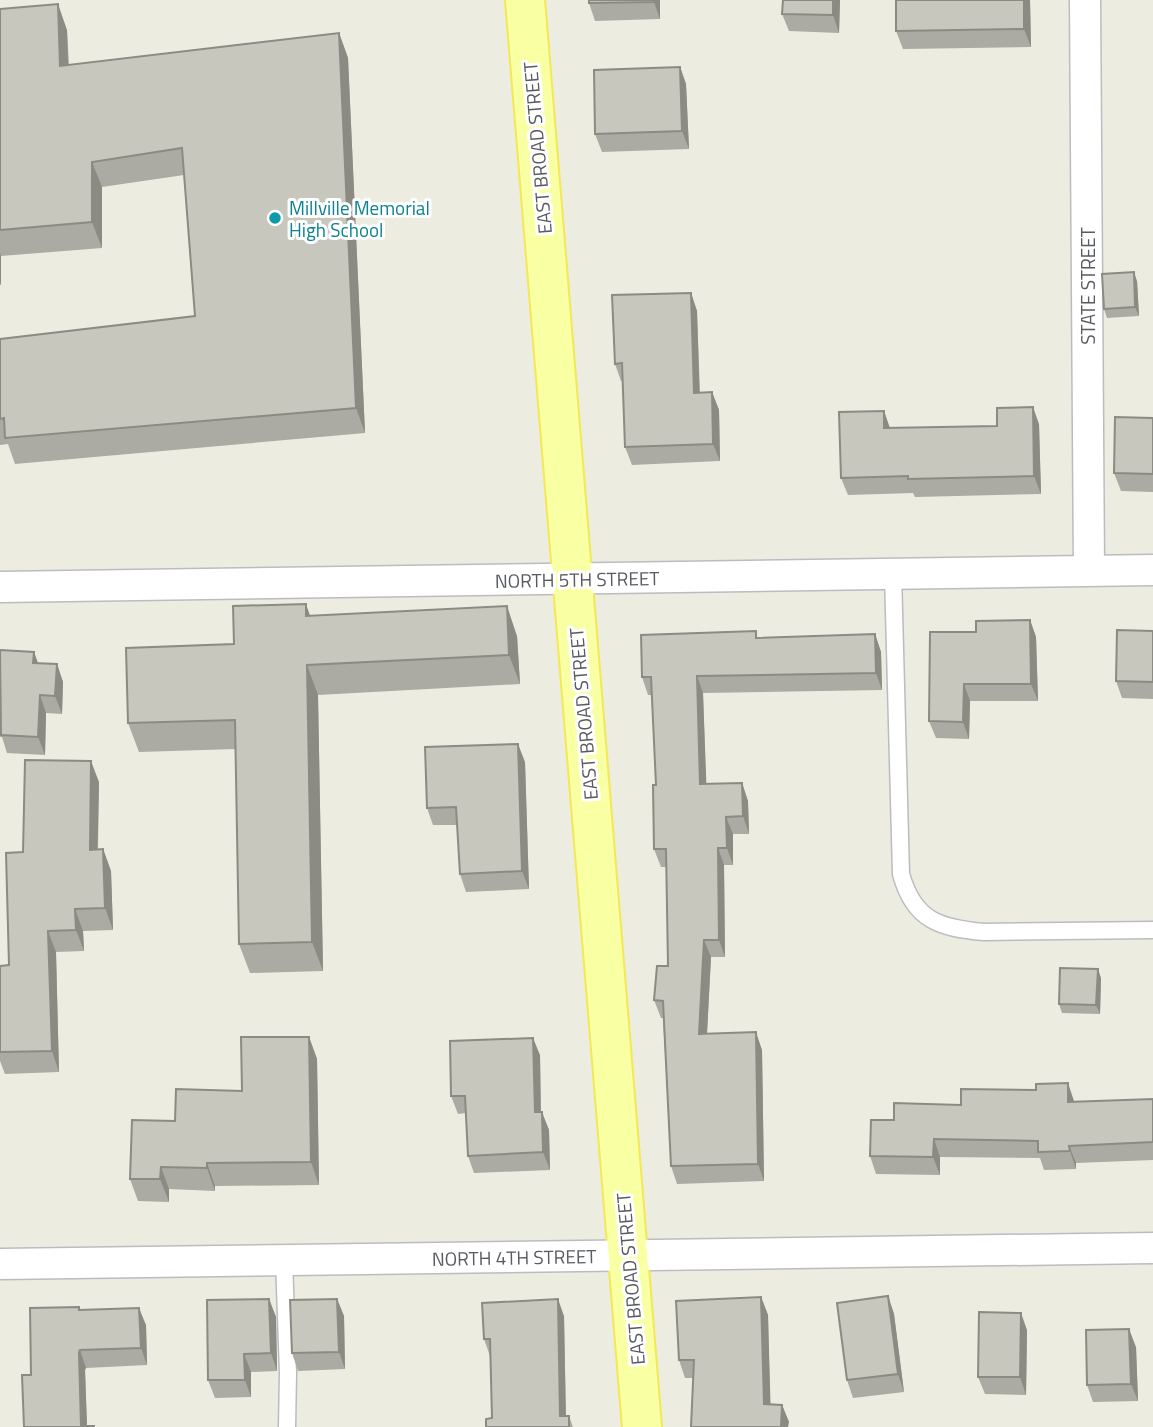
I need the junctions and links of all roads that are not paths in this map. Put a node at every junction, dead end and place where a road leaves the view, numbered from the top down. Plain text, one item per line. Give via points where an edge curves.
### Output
1 (524, 0) edge
2 (1085, 0) edge
3 (1153, 570) edge
4 (1089, 571) junction
5 (893, 574) junction
6 (572, 579) junction
7 (0, 587) edge
8 (1153, 930) edge
9 (1153, 1248) edge
10 (627, 1255) junction
11 (284, 1260) junction
12 (0, 1264) edge
13 (288, 1427) edge
14 (642, 1427) edge

1 - 6 main road, EAST BROAD STREET
2 - 4 street, STATE STREET
3 - 4 street, NORTH 5TH STREET
4 - 5 street, NORTH 5TH STREET
5 - 6 street, NORTH 5TH STREET
5 - 8 lane via 901,874 906,892 935,923 959,930
6 - 7 street, NORTH 5TH STREET
6 - 10 main road, EAST BROAD STREET
9 - 10 street, NORTH 4TH STREET
10 - 11 street, NORTH 4TH STREET
10 - 14 main road, EAST BROAD STREET
11 - 12 street, NORTH 4TH STREET
11 - 13 lane

